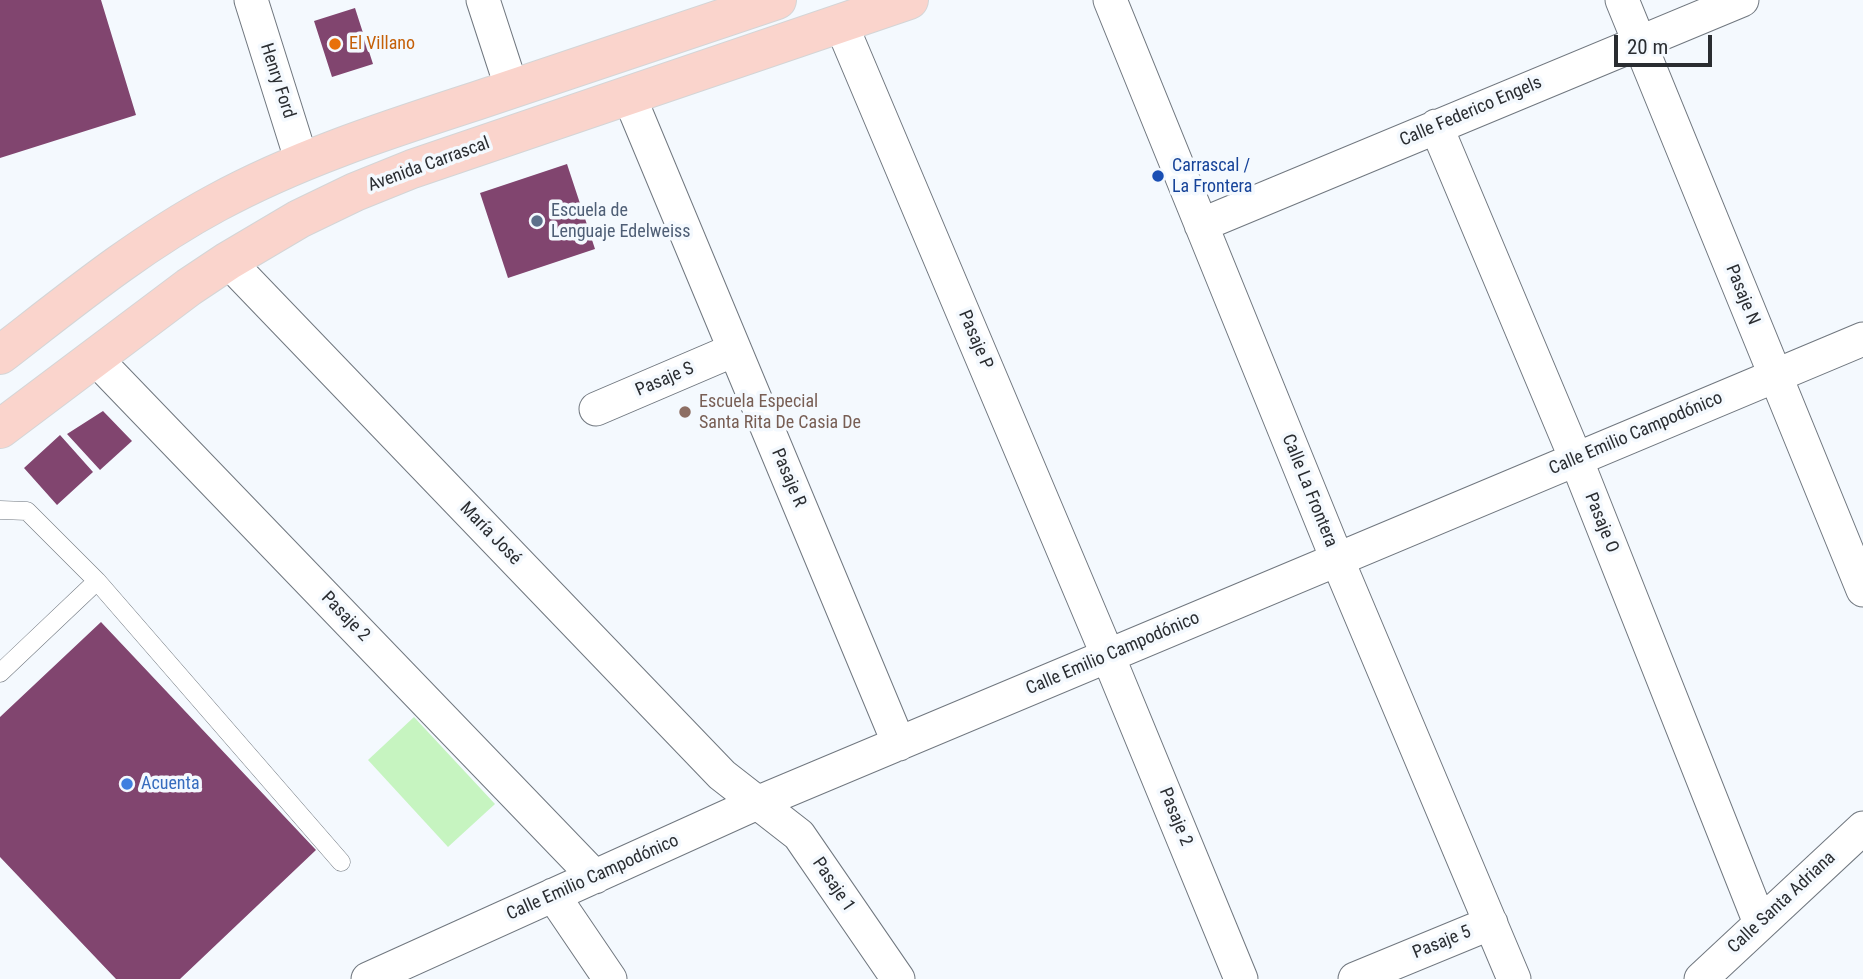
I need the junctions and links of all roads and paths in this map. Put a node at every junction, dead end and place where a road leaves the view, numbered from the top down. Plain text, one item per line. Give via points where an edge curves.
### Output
1 (251, 0) edge
2 (483, 0) edge
3 (777, 0) edge
4 (909, 0) edge
5 (1110, 0) edge
6 (1622, 0) edge
7 (1742, 0) edge
8 (715, 10) edge
9 (841, 24) junction
10 (1638, 43) junction
11 (512, 89) junction
12 (629, 96) junction
13 (1436, 126) junction
14 (302, 162) junction
15 (1201, 225) junction
16 (228, 261) junction
17 (1863, 338) edge
18 (734, 350) junction
19 (0, 355) edge
20 (95, 358) junction
21 (1775, 376) junction
22 (596, 409) dead end
23 (0, 429) edge
24 (1576, 459) junction
25 (0, 509) edge
26 (1337, 559) junction
27 (97, 581) junction
28 (1863, 590) edge
29 (1108, 656) junction
30 (0, 673) edge
31 (899, 744) junction
32 (757, 803) junction
33 (1863, 828) edge
34 (341, 862) dead end
35 (595, 877) junction
36 (553, 895) junction
37 (1491, 923) junction
38 (1760, 923) junction
39 (407, 971) edge
40 (368, 979) edge
41 (610, 979) edge
42 (898, 979) edge
43 (1241, 979) edge
44 (1355, 979) edge
45 (1514, 979) edge
46 (1701, 979) edge

1 - 14 street, Henry Ford
2 - 11 street
3 - 8 main road
4 - 9 main road, Avenida Carrascal
5 - 15 street, Calle La Frontera
6 - 10 street, Pasaje N
7 - 10 street, Calle Federico Engels
8 - 11 main road
9 - 12 main road, Avenida Carrascal
9 - 29 street, Pasaje P
10 - 13 street, Calle Federico Engels
10 - 21 street, Pasaje N
11 - 14 main road
12 - 16 main road, Avenida Carrascal via 366,187
12 - 18 street, Pasaje R
13 - 15 street, Calle Federico Engels
13 - 24 street, Pasaje O
14 - 19 main road via 163,233
15 - 26 street, Calle La Frontera
16 - 20 main road, Avenida Carrascal
16 - 32 street, María José via 722,775
17 - 21 street, Calle Emilio Campodónico
18 - 22 street, Pasaje S
18 - 31 street, Pasaje R
20 - 23 main road, Avenida Carrascal
20 - 35 street, Pasaje 2
21 - 24 street, Calle Emilio Campodónico
21 - 28 street, Pasaje N
24 - 26 street, Calle Emilio Campodónico
24 - 38 street, Pasaje O
25 - 27 lane via 27,511
26 - 29 street, Calle Emilio Campodónico
26 - 37 street, Calle La Frontera
27 - 30 lane
27 - 34 lane
29 - 31 street, Calle Emilio Campodónico
29 - 43 street, Pasaje 2
31 - 32 street, Calle Emilio Campodónico
32 - 35 street, Calle Emilio Campodónico
32 - 42 street, Pasaje 1 via 800,835
33 - 38 street, Calle Santa Adriana
35 - 36 street, Calle Emilio Campodónico
36 - 39 street, Calle Emilio Campodónico
36 - 41 street
37 - 44 street, Pasaje 5
37 - 45 street, Calle La Frontera
38 - 46 street, Calle Santa Adriana
39 - 40 street, Calle Emilio Campodónico

